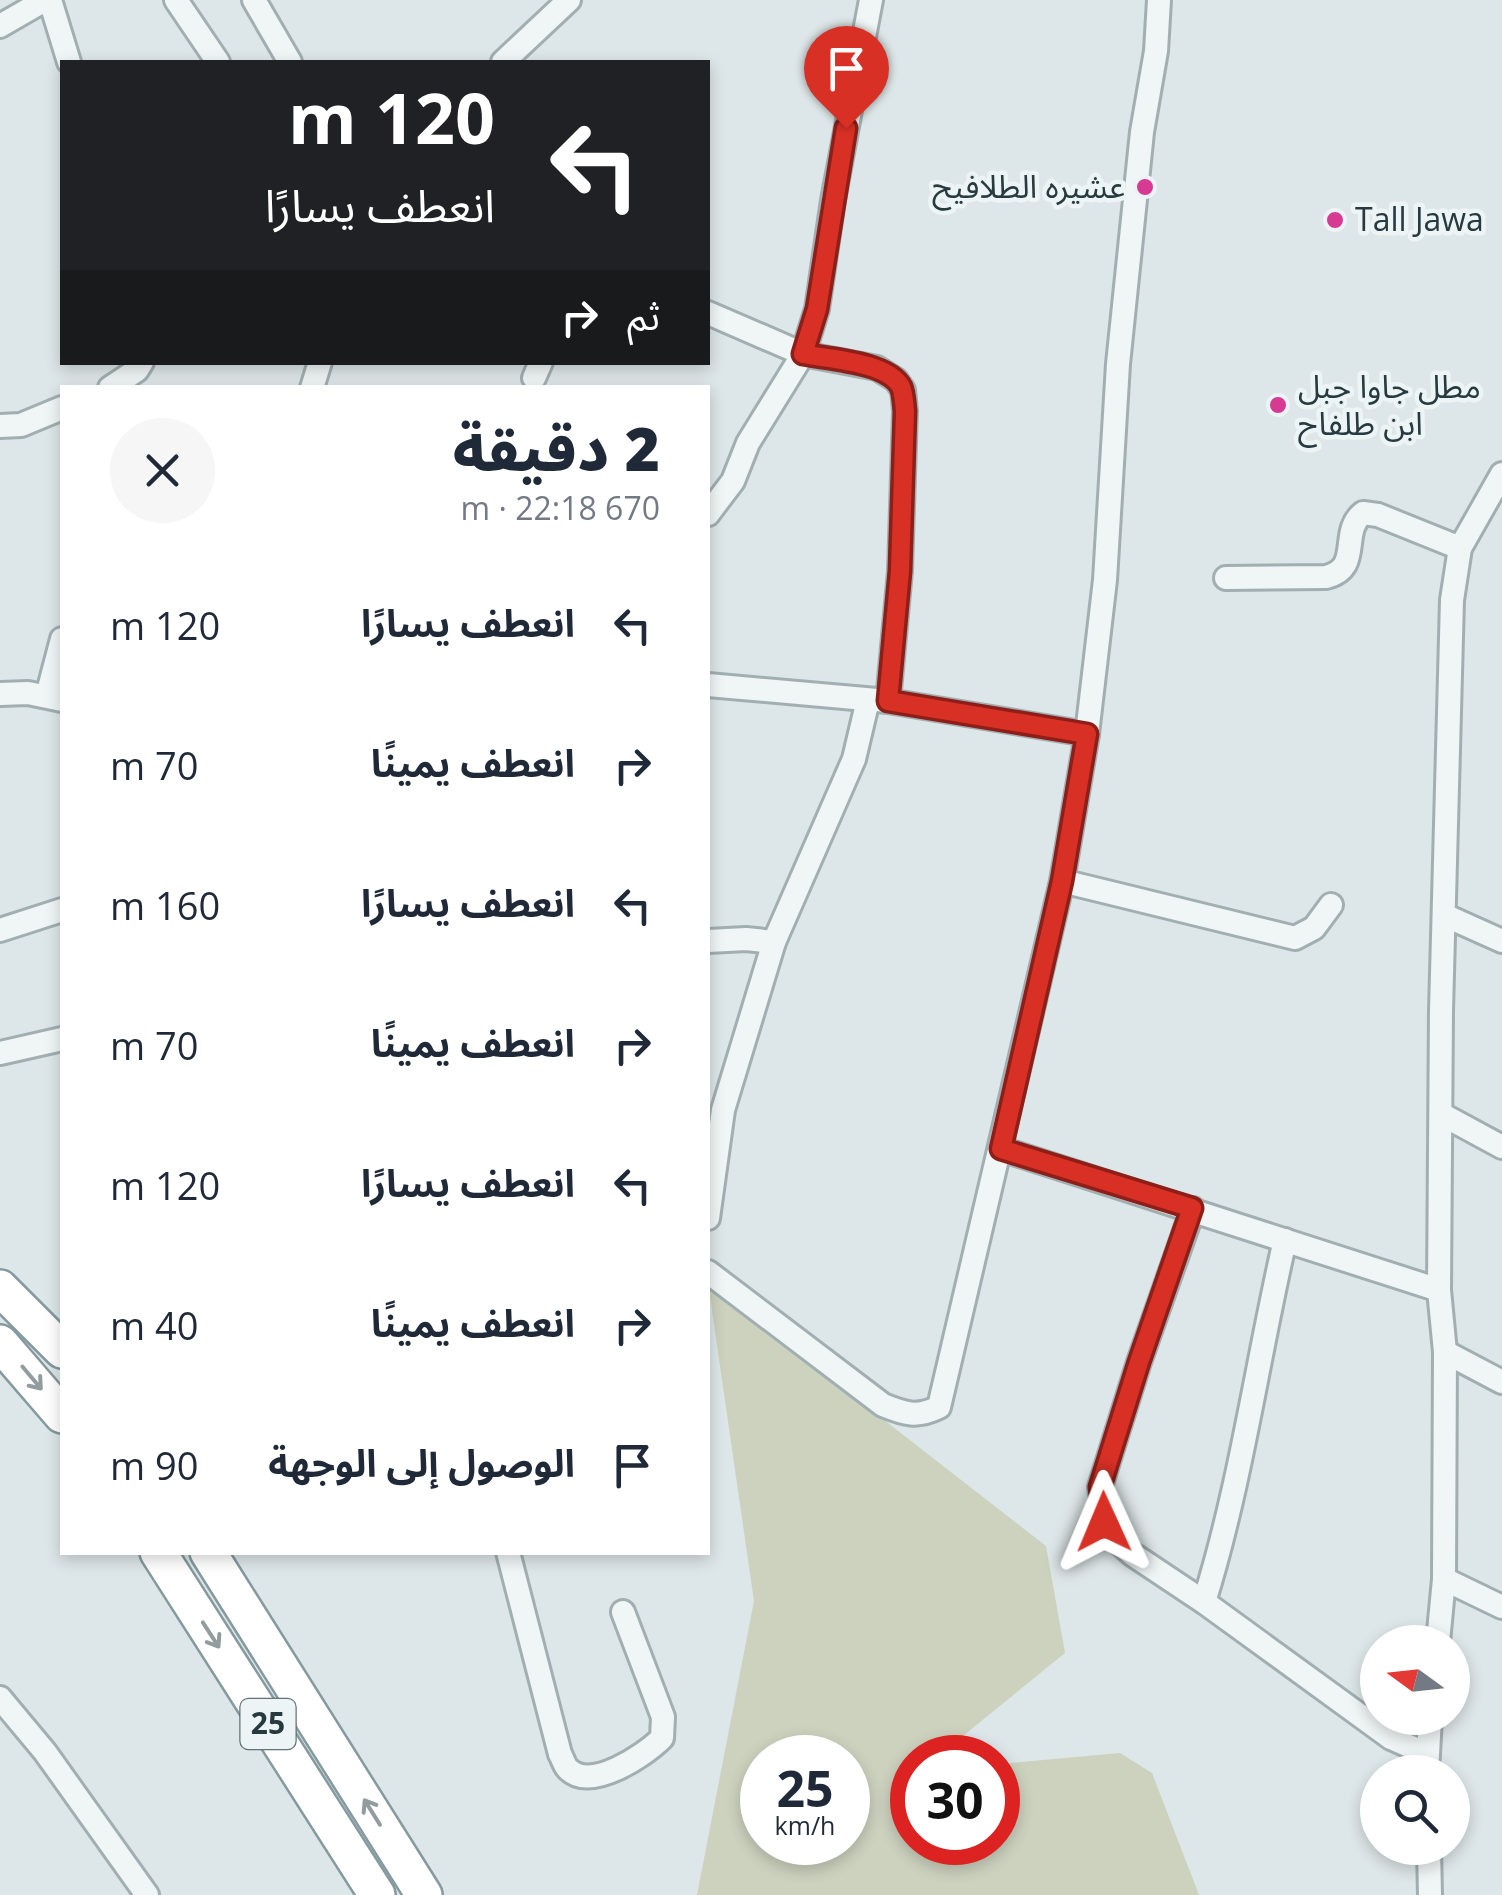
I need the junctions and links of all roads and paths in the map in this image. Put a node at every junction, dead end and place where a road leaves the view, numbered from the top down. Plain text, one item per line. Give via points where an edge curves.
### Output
1 (47, 0) edge
2 (176, 0) edge
3 (254, 0) edge
4 (570, 0) edge
5 (871, 0) edge
6 (1159, 0) edge
7 (0, 26) edge
8 (67, 60) edge
9 (217, 60) edge
10 (289, 60) edge
11 (506, 60) edge
12 (710, 313) edge
13 (803, 354) junction
14 (140, 365) edge
15 (114, 385) edge
16 (60, 409) edge
17 (0, 426) edge
18 (1502, 474) edge
19 (710, 511) edge
20 (1460, 548) junction
21 (1226, 578) dead end
22 (60, 656) edge
23 (710, 685) edge
24 (0, 694) edge
25 (55, 698) edge
26 (878, 700) junction
27 (1087, 734) junction
28 (1062, 881) junction
29 (1330, 906) dead end
30 (60, 911) edge
31 (1444, 914) junction
32 (0, 930) edge
33 (710, 941) edge
34 (774, 942) junction
35 (1502, 942) edge
36 (60, 1040) edge
37 (0, 1052) edge
38 (1441, 1114) junction
39 (1502, 1147) edge
40 (1001, 1149) junction
41 (710, 1204) edge
42 (1192, 1208) junction
43 (1284, 1240) junction
44 (710, 1274) edge
45 (0, 1288) edge
46 (1438, 1290) junction
47 (0, 1343) edge
48 (60, 1348) edge
49 (1445, 1352) junction
50 (1502, 1382) edge
51 (60, 1413) edge
52 (160, 1555) edge
53 (210, 1555) edge
54 (509, 1555) edge
55 (1444, 1580) junction
56 (1204, 1602) junction
57 (1502, 1607) edge
58 (623, 1612) dead end
59 (1440, 1625) edge
60 (0, 1698) edge
61 (1416, 1755) edge
62 (1429, 1865) edge
63 (146, 1895) edge
64 (378, 1895) edge
65 (424, 1895) edge
66 (1430, 1895) edge

1 - 7 street
1 - 8 street
2 - 9 street
3 - 10 street
4 - 11 street
5 - 13 street via 817,309
6 - 27 street via 1118,364 1105,580
12 - 13 street
13 - 19 street
13 - 26 street via 876,368 903,390 900,571
14 - 15 street
16 - 17 street
18 - 20 street
20 - 21 street via 1363,512 1338,574
20 - 31 street via 1452,600
22 - 25 street
23 - 26 street
24 - 25 street
26 - 27 street
26 - 34 street
27 - 28 street
28 - 29 street via 1295,938 1314,928
28 - 40 street
30 - 32 street
31 - 35 street
31 - 38 street
33 - 34 street
34 - 41 street via 723,1110
36 - 37 street
38 - 39 street
38 - 46 street
40 - 42 street
40 - 44 street via 939,1407 922,1415 882,1405
42 - 43 street
42 - 56 street via 1100,1487 1104,1522 1115,1538
43 - 46 street
43 - 56 street via 1232,1504
45 - 48 highway
46 - 49 street
47 -> 51 highway
49 - 50 street
49 - 55 street
52 -> 64 highway, 25
65 -> 53 highway, 25
54 - 58 street via 560,1754 581,1776 619,1768 662,1738 663,1717
55 - 57 street
55 - 59 street
56 - 61 street
60 - 63 street
62 - 66 street

